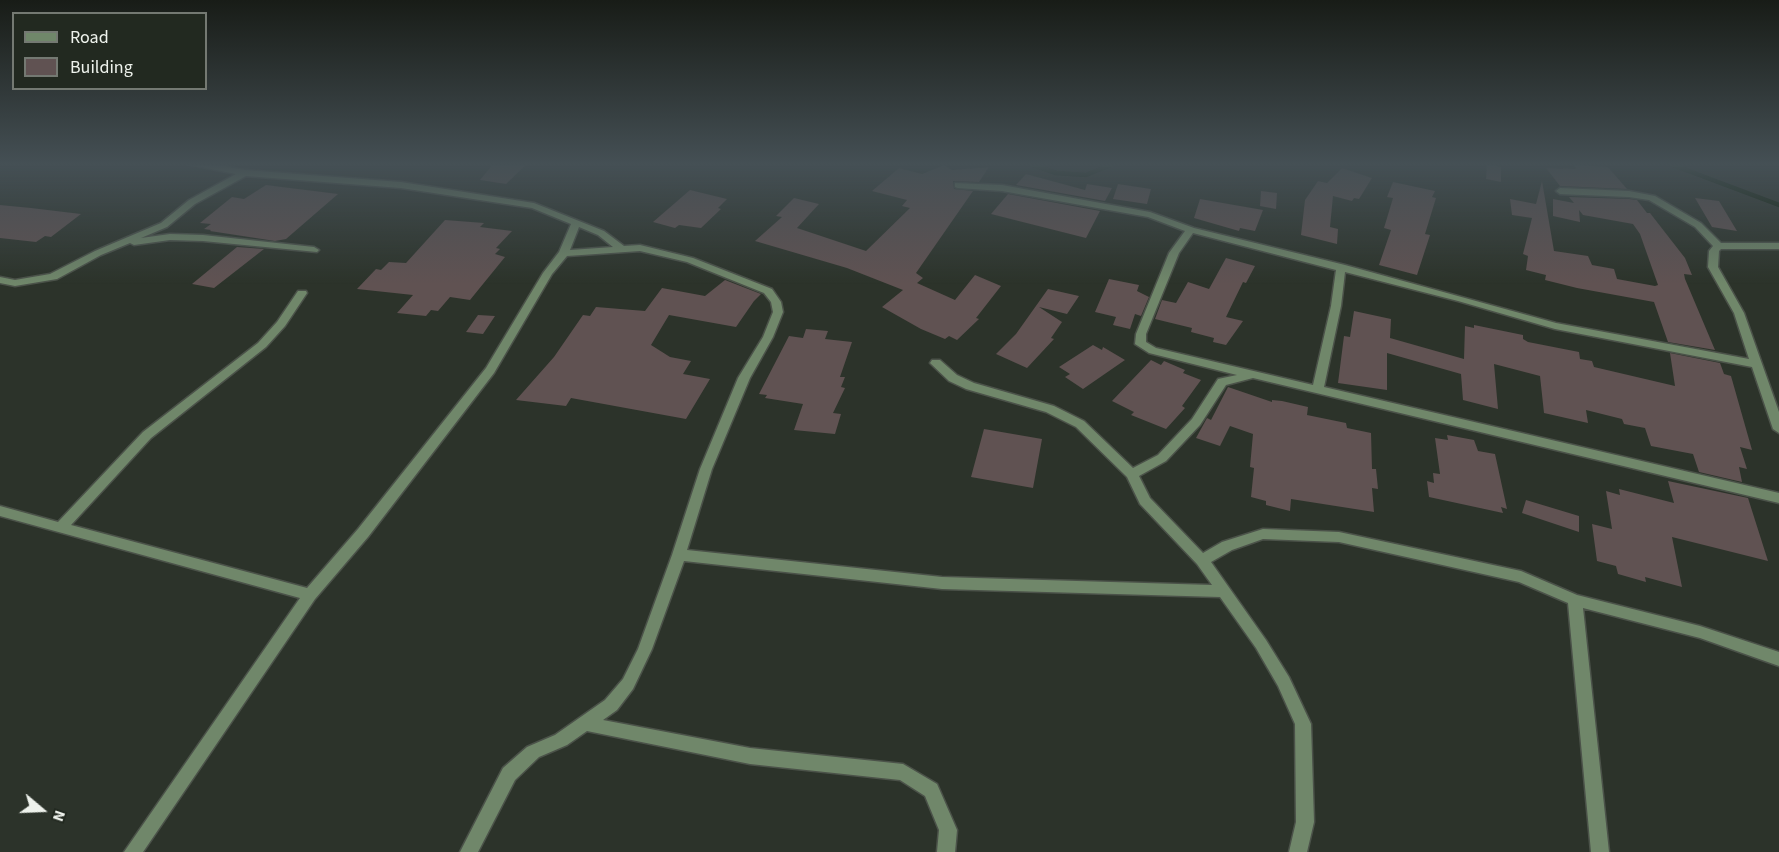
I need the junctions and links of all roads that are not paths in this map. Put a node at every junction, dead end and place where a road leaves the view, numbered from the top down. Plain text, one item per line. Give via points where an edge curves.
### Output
1 (190, 204) edge
2 (521, 204) edge
3 (1088, 204) edge
4 (1662, 204) edge
5 (576, 223) junction
6 (1191, 230) junction
7 (1718, 246) junction
8 (1779, 246) edge
9 (620, 248) junction
10 (314, 250) dead end
11 (98, 253) junction
12 (564, 253) junction
13 (1341, 267) junction
14 (0, 280) edge
15 (302, 293) dead end
16 (936, 363) dead end
17 (1212, 364) junction
18 (1756, 364) junction
19 (1255, 374) junction
20 (1222, 382) junction
21 (1318, 390) junction
22 (1779, 429) edge
23 (1132, 474) junction
24 (1779, 498) edge
25 (0, 511) edge
26 (61, 527) junction
27 (679, 555) junction
28 (1202, 560) junction
29 (1223, 591) junction
30 (310, 595) junction
31 (1575, 600) junction
32 (1779, 659) edge
33 (583, 723) junction
34 (133, 852) edge
35 (469, 852) edge
36 (946, 852) edge
37 (1298, 852) edge
38 (1600, 852) edge

1 - 11 street via 164,225
2 - 5 street
3 - 6 street via 1150,215
4 - 7 street via 1698,225
5 - 9 street via 600,233
5 - 12 street
6 - 13 street
6 - 17 street via 1174,253 1140,344 1153,351
7 - 8 street
7 - 18 street via 1713,267 1739,313
9 - 12 street
9 - 27 street via 640,248 716,269 768,291 778,312 744,378 706,469
10 - 11 street via 170,237 133,242
11 - 14 street via 53,278 15,283
12 - 30 street via 490,370
13 - 18 street via 1555,326
13 - 21 street
15 - 26 street via 262,345 147,435
16 - 23 street via 970,386 1050,409 1080,424
17 - 19 street
17 - 20 street
18 - 22 street
19 - 20 street
19 - 21 street
20 - 23 street via 1196,422 1168,451
21 - 24 street
23 - 28 street via 1145,501
25 - 26 street
26 - 30 street
27 - 29 street via 942,583
27 - 33 street via 628,684 611,705
28 - 29 street
28 - 31 street via 1227,546 1263,534 1339,537 1521,577
29 - 37 street via 1284,682 1302,724 1305,822
30 - 34 street
31 - 32 street via 1700,632
31 - 38 street
33 - 35 street via 561,740 532,752 509,774
33 - 36 street via 750,756 903,772 931,790 948,830

